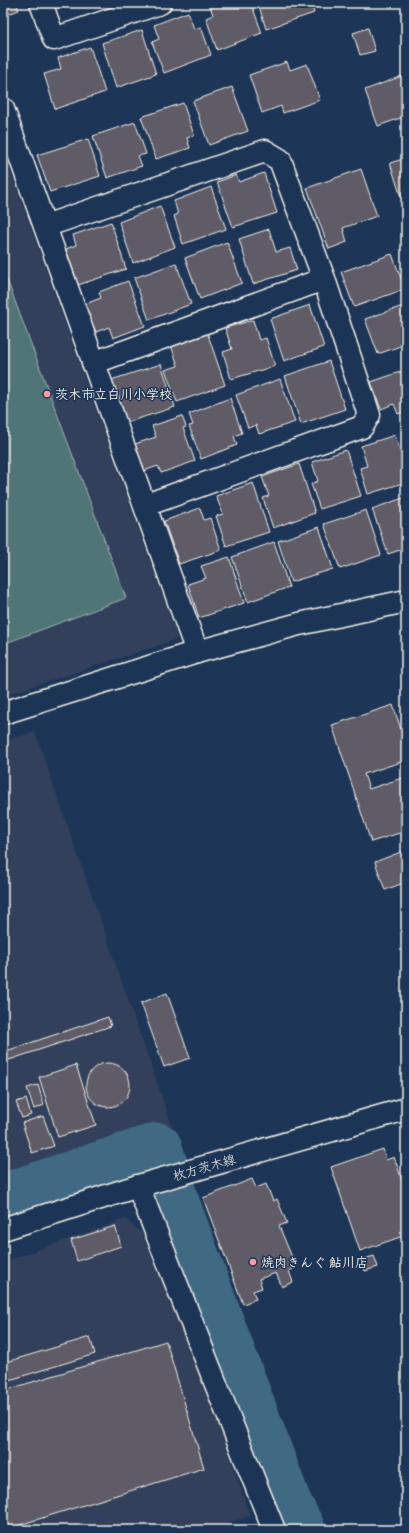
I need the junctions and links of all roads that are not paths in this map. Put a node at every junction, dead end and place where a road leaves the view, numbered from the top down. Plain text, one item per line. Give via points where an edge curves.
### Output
1 (41, 3) edge
2 (160, 3) edge
3 (3, 109) edge
4 (45, 226) junction
5 (324, 279) junction
6 (93, 363) junction
7 (146, 505) junction
8 (406, 601) edge
9 (197, 652) junction
10 (3, 713) edge
11 (406, 1109) edge
12 (144, 1184) junction
13 (3, 1229) edge
14 (274, 1530) edge

1 - 2 street via 54,40
3 - 4 street
4 - 5 street via 265,151 280,160
4 - 6 street
5 - 6 street
5 - 7 street via 369,415 362,427
6 - 7 street
7 - 9 street
8 - 9 street via 300,624
9 - 10 street
11 - 12 street, 枚方茨木線
12 - 13 street, 枚方茨木線
12 - 14 street

